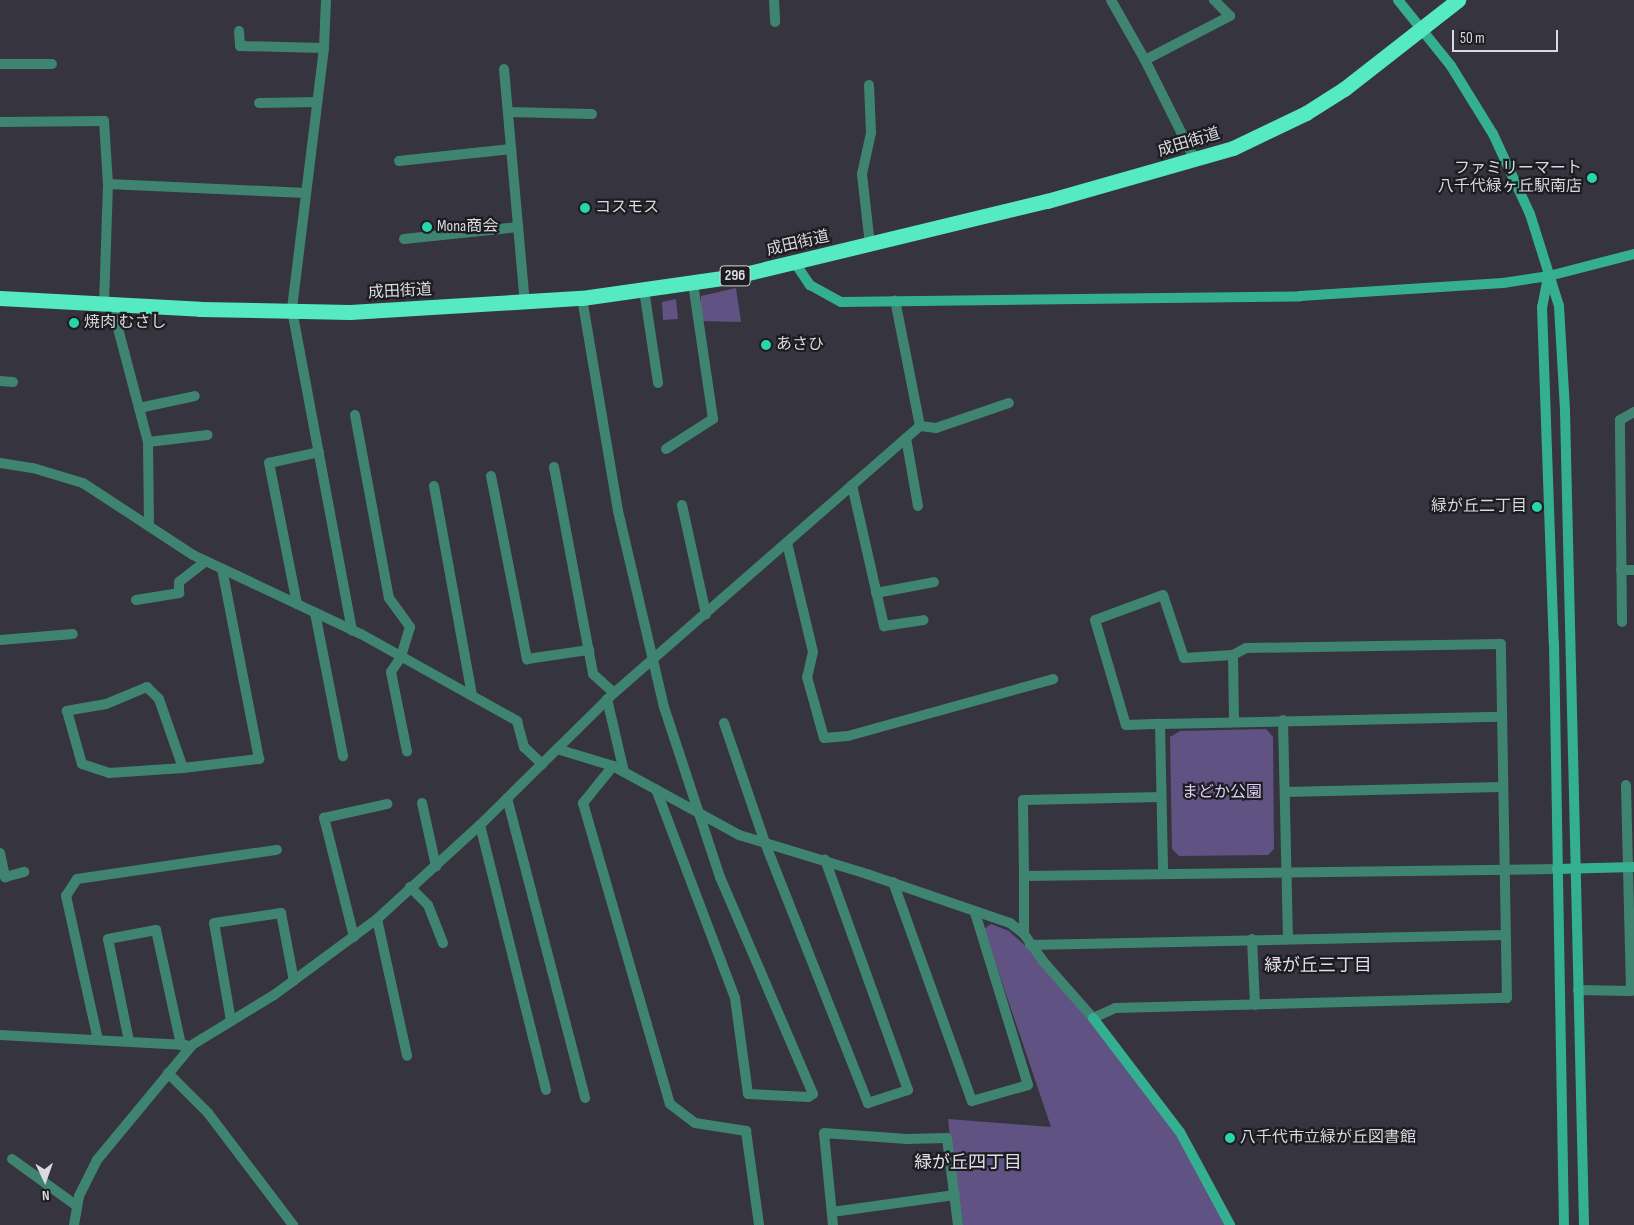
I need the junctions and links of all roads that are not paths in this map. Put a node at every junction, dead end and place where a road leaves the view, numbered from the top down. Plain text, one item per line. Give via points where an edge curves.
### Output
1 (326, 0) edge
2 (774, 0) edge
3 (1111, 0) edge
4 (1214, 0) edge
5 (1398, 0) edge
6 (1458, 0) edge
7 (775, 22) dead end
8 (1422, 30) junction
9 (239, 32) dead end
10 (324, 48) junction
11 (1145, 60) junction
12 (0, 64) edge
13 (52, 64) dead end
14 (504, 69) dead end
15 (869, 85) dead end
16 (318, 102) junction
17 (259, 103) dead end
18 (508, 112) junction
19 (592, 114) dead end
20 (0, 122) edge
21 (511, 149) junction
22 (1195, 160) junction
23 (399, 161) dead end
24 (108, 184) junction
25 (306, 193) junction
26 (518, 227) junction
27 (404, 239) dead end
28 (870, 246) junction
29 (1634, 254) edge
30 (795, 263) junction
31 (1549, 276) junction
32 (693, 283) junction
33 (644, 290) junction
34 (0, 298) edge
35 (582, 298) junction
36 (895, 300) junction
37 (108, 302) junction
38 (525, 303) junction
39 (292, 310) junction
40 (0, 381) edge
41 (13, 382) dead end
42 (658, 383) dead end
43 (195, 396) dead end
44 (1008, 403) dead end
45 (139, 408) junction
46 (1634, 412) edge
47 (355, 415) dead end
48 (920, 426) junction
49 (208, 435) dead end
50 (906, 438) junction
51 (148, 442) junction
52 (666, 449) dead end
53 (318, 452) junction
54 (0, 463) edge
55 (554, 466) dead end
56 (491, 476) dead end
57 (852, 485) junction
58 (434, 486) dead end
59 (682, 505) dead end
60 (918, 506) dead end
61 (149, 526) junction
62 (787, 543) junction
63 (206, 561) junction
64 (222, 569) junction
65 (1622, 570) junction
66 (1634, 570) edge
67 (934, 582) dead end
68 (876, 593) junction
69 (136, 600) dead end
70 (297, 604) junction
71 (315, 613) junction
72 (706, 614) junction
73 (924, 620) dead end
74 (1622, 622) dead end
75 (352, 630) junction
76 (73, 634) dead end
77 (0, 640) edge
78 (589, 650) junction
79 (1233, 655) junction
80 (401, 657) junction
81 (652, 662) junction
82 (1053, 679) dead end
83 (472, 696) junction
84 (610, 696) junction
85 (1501, 717) junction
86 (1283, 720) junction
87 (1234, 721) junction
88 (724, 723) dead end
89 (1160, 724) junction
90 (557, 749) junction
91 (407, 751) dead end
92 (343, 756) dead end
93 (542, 764) junction
94 (613, 766) junction
95 (183, 768) junction
96 (624, 772) junction
97 (1626, 785) dead end
98 (1501, 787) junction
99 (656, 789) junction
100 (1285, 792) junction
101 (1162, 797) junction
102 (507, 798) junction
103 (422, 803) dead end
104 (387, 804) dead end
105 (697, 811) junction
106 (480, 825) junction
107 (765, 843) junction
108 (278, 850) dead end
109 (0, 853) edge
110 (826, 860) junction
111 (436, 866) junction
112 (1631, 867) edge
113 (1504, 868) junction
114 (1575, 868) junction
115 (1557, 869) junction
116 (24, 872) dead end
117 (1287, 872) junction
118 (1163, 873) junction
119 (1024, 876) junction
120 (893, 882) junction
121 (410, 887) junction
122 (974, 913) junction
123 (377, 919) junction
124 (1024, 934) junction
125 (1505, 935) junction
126 (354, 937) junction
127 (1252, 939) junction
128 (1288, 939) junction
129 (443, 943) dead end
130 (1030, 945) junction
131 (294, 981) junction
132 (1578, 990) junction
133 (1255, 1005) junction
134 (1093, 1018) junction
135 (232, 1021) junction
136 (0, 1035) edge
137 (98, 1040) junction
138 (129, 1042) junction
139 (181, 1045) junction
140 (192, 1045) junction
141 (407, 1056) dead end
142 (168, 1072) junction
143 (546, 1090) dead end
144 (585, 1098) dead end
145 (12, 1158) dead end
146 (955, 1195) junction
147 (77, 1206) junction
148 (832, 1212) junction
149 (74, 1225) edge
150 (293, 1225) edge
151 (759, 1225) edge
152 (833, 1225) edge
153 (958, 1225) edge
154 (1230, 1225) edge
155 (1564, 1225) edge
156 (1584, 1225) edge

1 - 10 street
2 - 7 street
3 - 11 street
4 - 11 street via 1230,16
5 - 8 street
6 - 8 highway, 成田街道 / 296
8 - 22 highway, 成田街道 / 296 via 1344,89 1306,113 1242,144
8 - 31 street via 1467,89 1493,134 1530,214
9 - 10 street via 240,46
10 - 16 street
11 - 22 street
12 - 13 street
14 - 18 street
15 - 28 street via 870,133 862,174
16 - 17 street
16 - 25 street
18 - 19 street
18 - 21 street
20 - 24 street via 104,121
21 - 23 street
21 - 26 street
22 - 28 highway, 成田街道 / 296
24 - 25 street
24 - 37 street
25 - 39 street
26 - 27 street
26 - 38 street
28 - 30 highway, 成田街道 / 296
29 - 31 street
30 - 32 highway, 成田街道 / 296
30 - 36 street via 810,285 841,302
31 - 36 street via 1503,283 1300,296
31 - 114 street via 1559,306 1565,411
31 - 115 street via 1542,307 1554,633
32 - 33 highway, 成田街道 / 296
32 - 52 street via 713,419
33 - 35 highway, 成田街道 / 296
33 - 42 street
34 - 37 highway, 成田街道 / 296
35 - 38 highway, 成田街道 / 296
35 - 81 street via 618,511
36 - 48 street
37 - 39 highway, 成田街道 / 296
37 - 45 street
38 - 39 highway, 成田街道 / 296 via 350,312
39 - 53 street
40 - 41 street
43 - 45 street
44 - 48 street via 936,428
45 - 51 street
46 - 65 street via 1620,420
47 - 80 street via 389,598 410,627
48 - 50 street
49 - 51 street
50 - 57 street
50 - 60 street
51 - 61 street
53 - 70 street via 269,463
53 - 75 street
54 - 61 street via 33,468 83,483
55 - 78 street
56 - 78 street via 527,659
57 - 62 street
57 - 68 street
58 - 83 street
59 - 72 street
61 - 63 street
62 - 72 street
62 - 82 street via 813,652 807,677 824,738 848,736
63 - 64 street
63 - 69 street via 179,582 178,593
64 - 70 street
64 - 95 street via 259,759
65 - 66 street
65 - 74 street
67 - 68 street
68 - 73 street via 884,626
70 - 71 street
71 - 75 street
71 - 92 street
72 - 81 street
75 - 80 street
76 - 77 street
78 - 84 street via 593,674
79 - 85 street via 1246,648 1501,644
79 - 87 street
79 - 89 street via 1184,658 1163,595 1095,620 1126,724
80 - 83 street
80 - 91 street via 391,672
81 - 84 street
81 - 105 street
83 - 93 street via 517,721 524,747
84 - 90 street
84 - 96 street
85 - 86 street
85 - 98 street
86 - 87 street
86 - 100 street
87 - 89 street
88 - 107 street
89 - 101 street
90 - 93 street
90 - 94 street
93 - 102 street
94 - 96 street
94 - 151 street via 584,803 670,1104 694,1123 746,1131
95 - 95 street via 109,773 82,764 67,711 106,704 147,686 159,700
96 - 99 street
97 - 112 street
98 - 100 street
98 - 113 street
99 - 105 street
99 - 105 street via 734,998 748,1094 808,1097 813,1094 720,877
100 - 117 street
101 - 118 street
101 - 119 street via 1023,800
102 - 106 street
102 - 144 street
103 - 111 street
104 - 126 street via 324,818
105 - 107 street via 718,825
106 - 111 street
106 - 143 street
107 - 110 street
107 - 110 street via 868,1103 908,1090
108 - 137 street via 77,879 66,896
109 - 116 street via 5,877
110 - 120 street
111 - 121 street
112 - 114 street
112 - 132 street via 1631,991
113 - 115 street
113 - 117 street
113 - 125 street
114 - 115 street
114 - 132 street
115 - 155 street
117 - 118 street
117 - 128 street
118 - 119 street
119 - 124 street
120 - 122 street via 954,902
120 - 122 street via 972,1101 1028,1085
121 - 123 street
121 - 129 street via 428,905
122 - 124 street via 1010,923
123 - 126 street
123 - 141 street
124 - 130 street
125 - 128 street
125 - 133 street via 1507,998
126 - 131 street
127 - 128 street
127 - 130 street
127 - 133 street
130 - 134 street
131 - 135 street
131 - 135 street via 281,913 214,923
132 - 156 street
133 - 134 street via 1115,1008
134 - 154 street via 1180,1132
135 - 140 street
136 - 137 street
137 - 138 street
138 - 139 street
138 - 139 street via 108,939 156,930
139 - 140 street
140 - 142 street
142 - 147 street via 97,1160
142 - 150 street via 208,1112
145 - 147 street
146 - 148 street
146 - 148 street via 947,1138 907,1139 824,1133
146 - 153 street
147 - 149 street
148 - 152 street

